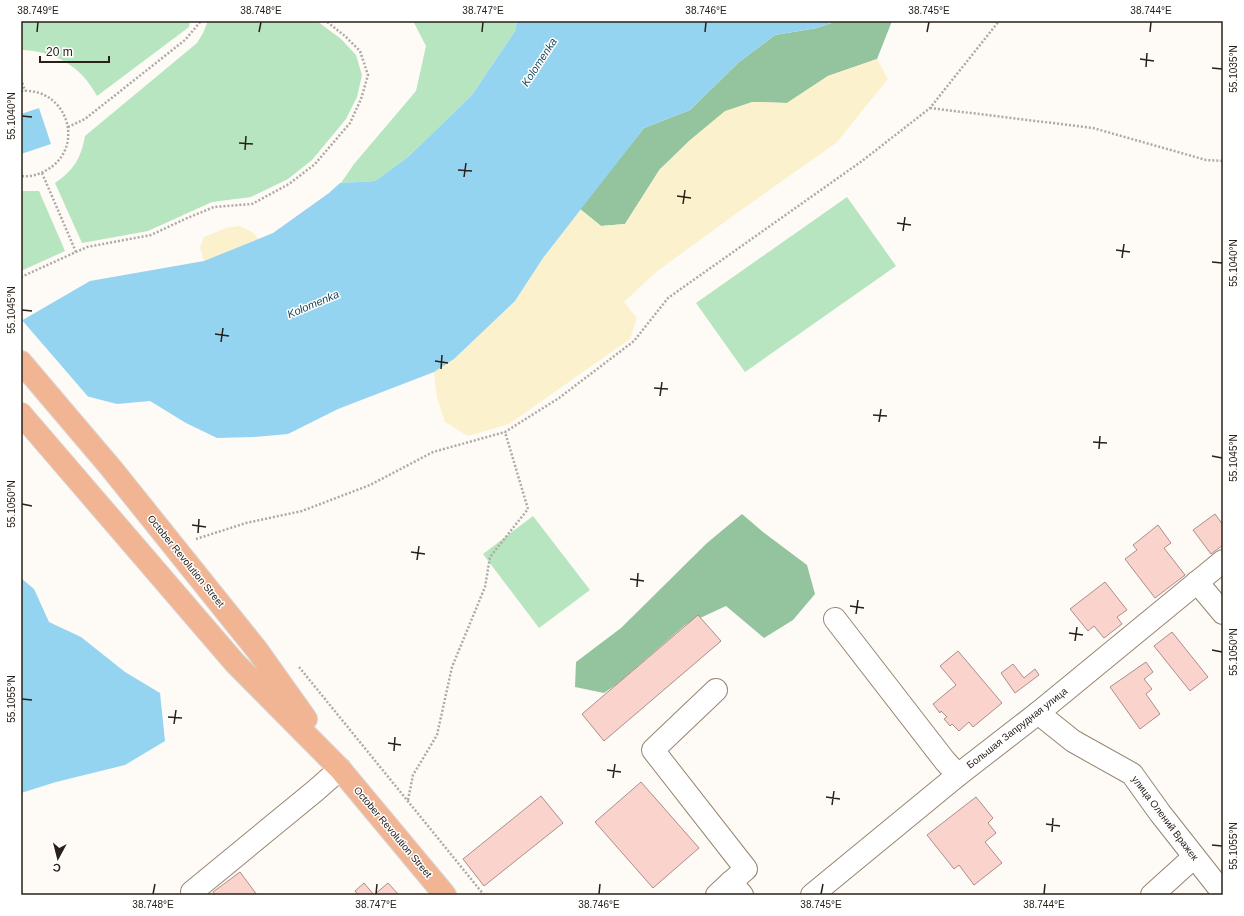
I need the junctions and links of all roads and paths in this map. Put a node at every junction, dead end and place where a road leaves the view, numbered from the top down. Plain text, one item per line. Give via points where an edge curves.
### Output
1 (201, 21) edge
2 (326, 21) edge
3 (999, 21) edge
4 (21, 79) edge
5 (21, 91) edge
6 (25, 91) junction
7 (930, 108) junction
8 (68, 127) junction
9 (1223, 161) edge
10 (42, 173) junction
11 (21, 176) edge
12 (76, 252) junction
13 (21, 277) edge
14 (21, 362) edge
15 (21, 414) edge
16 (505, 432) junction
17 (200, 545) dead end
18 (1223, 561) edge
19 (1196, 582) junction
20 (1223, 612) edge
21 (835, 619) dead end
22 (299, 667) dead end
23 (716, 690) dead end
24 (1038, 713) junction
25 (340, 769) junction
26 (958, 775) junction
27 (408, 800) junction
28 (1194, 857) junction
29 (730, 891) edge
30 (192, 892) dead end
31 (1223, 893) edge
32 (445, 895) edge
33 (484, 895) edge
34 (812, 895) edge
35 (1152, 895) edge

1 - 8 path via 185,40 85,119
2 - 12 path via 360,51 368,75 350,123 315,164 289,184 252,204 214,207 151,235 87,247
3 - 7 path
4 - 6 path
5 - 6 path
6 - 8 path via 51,98 63,112
7 - 9 path via 1093,128 1206,160
7 - 16 path via 862,161 668,298 634,341 559,398
8 - 10 path via 68,138 62,156 57,163
10 - 11 path
10 - 12 path
12 - 13 path
14 - 25 main road, October Revolution Street via 111,468 257,650
15 - 25 main road, October Revolution Street via 236,663
16 - 17 path via 433,452 370,485 302,511 246,523 195,539
16 - 27 path via 528,509 490,557 485,587 452,668 437,735 413,775
18 - 19 street, Большая Запрудная улица
19 - 20 street
19 - 24 street, Большая Запрудная улица
21 - 26 street
22 - 27 path
23 - 29 street via 653,750 746,869
24 - 26 street, Большая Запрудная улица
24 - 28 street, улица Олений Вражек via 1073,741 1132,774
25 - 30 street
25 - 32 main road, October Revolution Street
26 - 34 street, Большая Запрудная улица
27 - 33 path
28 - 31 street, улица Олений Вражек
28 - 35 street

